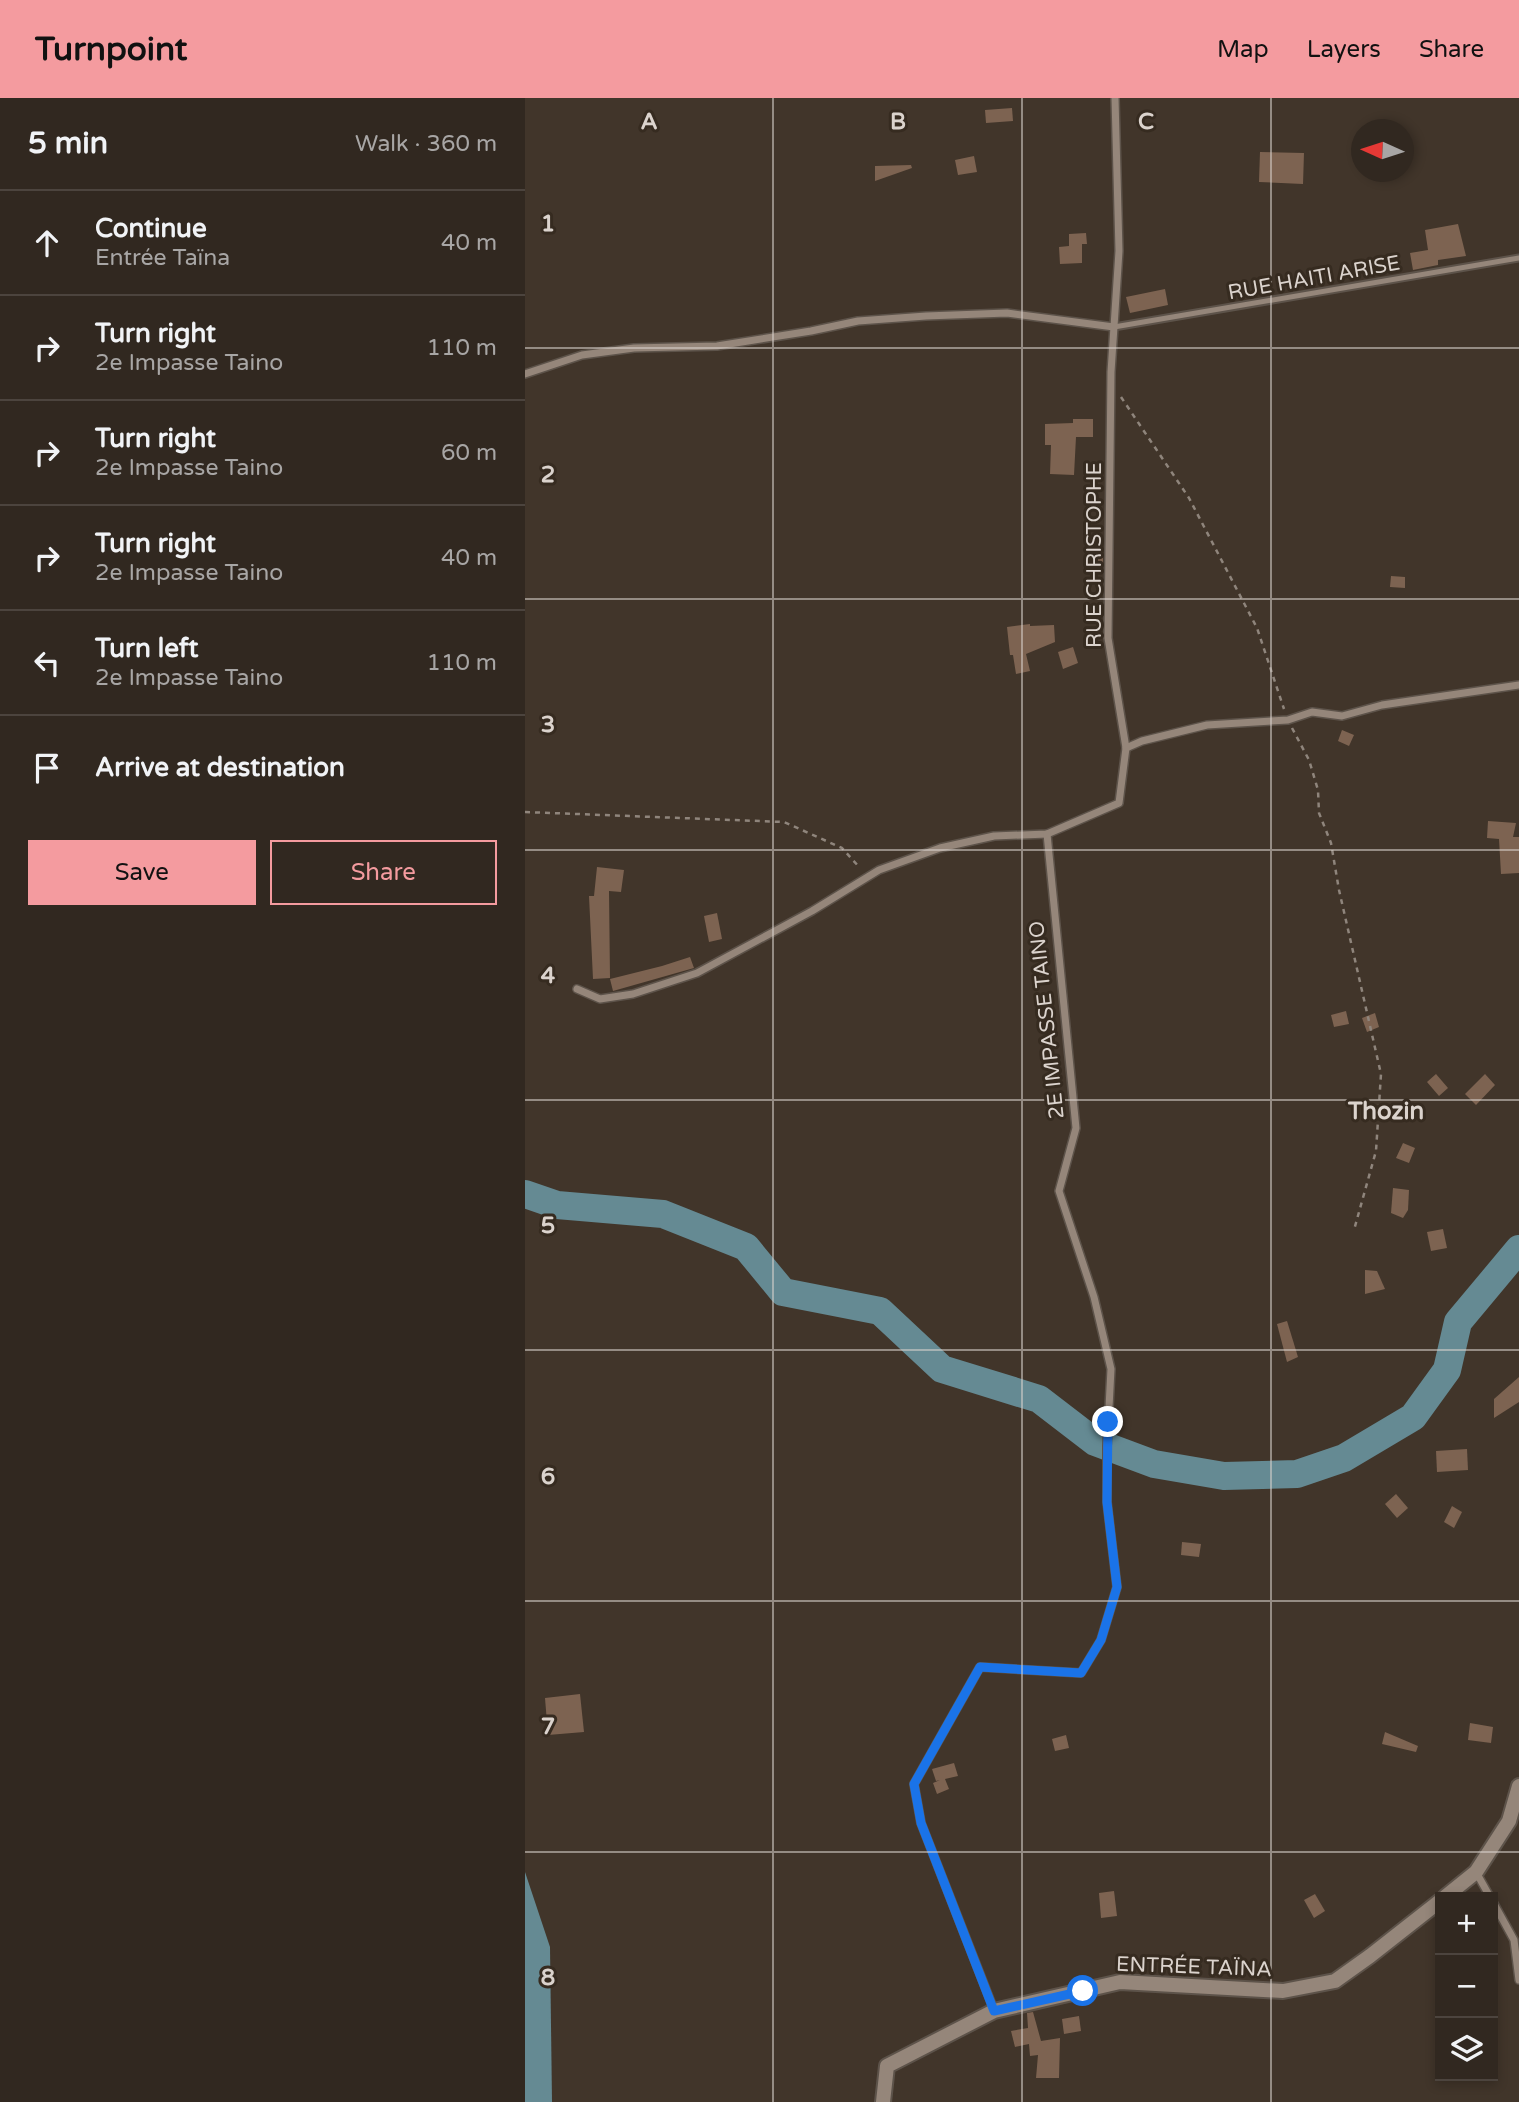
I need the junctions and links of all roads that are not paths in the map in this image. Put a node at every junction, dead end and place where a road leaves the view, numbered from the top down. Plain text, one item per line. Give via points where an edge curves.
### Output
1 (1115, 98) edge
2 (1519, 258) edge
3 (1114, 327) junction
4 (525, 374) edge
5 (1519, 685) edge
6 (1126, 748) junction
7 (1047, 834) junction
8 (577, 989) dead end
9 (1519, 1786) edge
10 (1476, 1872) junction
11 (1451, 1892) edge
12 (1487, 1892) edge
13 (1435, 1905) edge
14 (1498, 1911) edge
15 (1519, 1980) edge
16 (994, 2011) junction
17 (883, 2102) edge

1 - 3 street, RUE CHRISTOPHE via 1119,251
2 - 3 lane, RUE HAITI ARISE
3 - 4 street via 1007,313 871,320 717,346 634,348 582,355
3 - 6 street, RUE CHRISTOPHE via 1108,638
5 - 6 street via 1382,705 1342,716 1313,712 1287,720 1207,725
6 - 7 street, RUE CHRISTOPHE via 1119,803
7 - 8 street, RUE CHRISTOPHE via 994,836 940,848 866,876 697,973 633,994 600,999
7 - 16 street, 2E IMPASSE TAINO via 1076,1128 1059,1191 1094,1297 1111,1369 1107,1502 1117,1587 1101,1640 1081,1673 980,1667 914,1784 921,1823
9 - 10 street via 1509,1821
10 - 11 street
10 - 12 street
13 - 16 street, ENTRÉE TAÏNA via 1335,1980 1283,1991 1120,1982
14 - 15 street via 1514,1940
16 - 17 street, ENTRÉE TAÏNA via 887,2066

